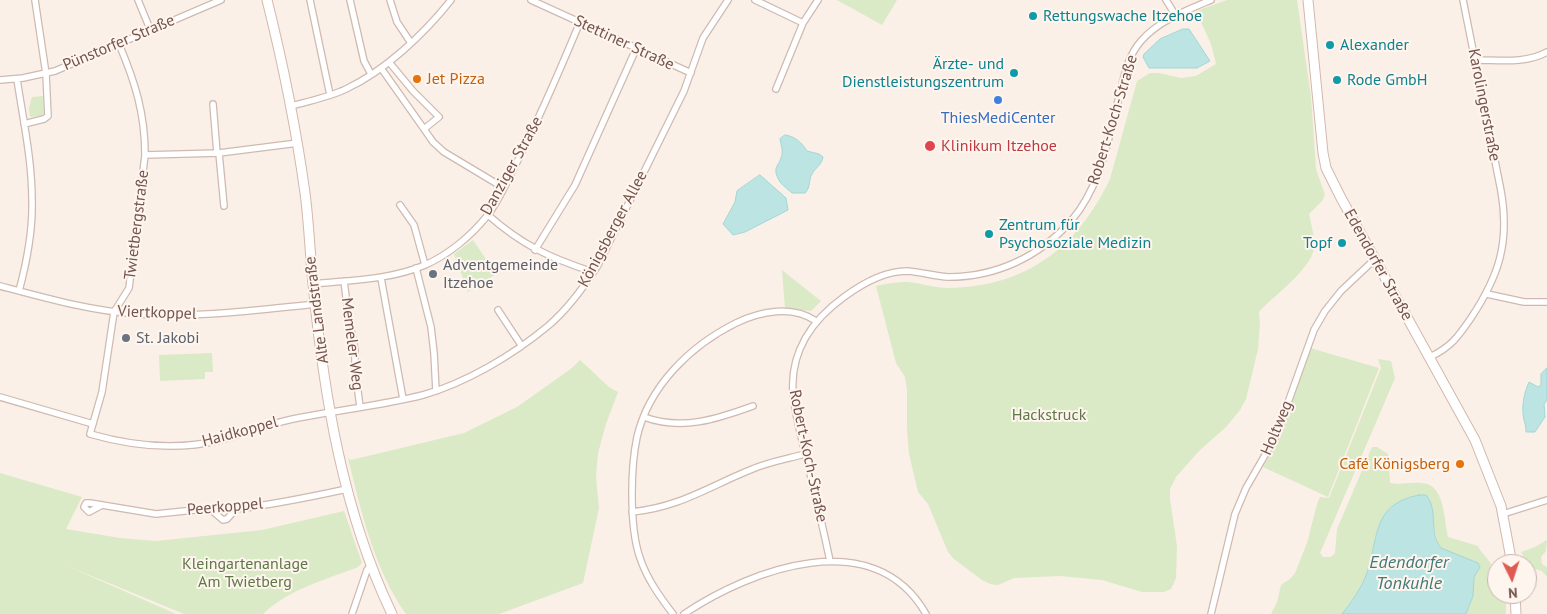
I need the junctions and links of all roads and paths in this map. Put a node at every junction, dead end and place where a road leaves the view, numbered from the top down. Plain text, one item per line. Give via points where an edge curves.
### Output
1 (35, 0) edge
2 (138, 0) edge
3 (221, 0) edge
4 (267, 0) edge
5 (310, 0) edge
6 (350, 0) edge
7 (390, 0) edge
8 (451, 0) edge
9 (531, 0) edge
10 (728, 0) edge
11 (755, 0) edge
12 (818, 0) edge
13 (1166, 0) edge
14 (1211, 0) edge
15 (1308, 0) edge
16 (1463, 0) edge
17 (1176, 16) junction
18 (580, 22) junction
19 (803, 23) junction
20 (150, 29) junction
21 (410, 43) junction
22 (118, 44) junction
23 (636, 49) junction
24 (1547, 52) edge
25 (1476, 60) junction
26 (389, 62) junction
27 (381, 68) junction
28 (691, 73) junction
29 (46, 74) junction
30 (372, 74) junction
31 (17, 79) junction
32 (0, 80) edge
33 (776, 89) dead end
34 (330, 95) junction
35 (213, 104) dead end
36 (291, 106) junction
37 (24, 124) junction
38 (424, 130) junction
39 (298, 143) junction
40 (218, 153) junction
41 (145, 156) junction
42 (504, 188) junction
43 (400, 205) dead end
44 (224, 206) dead end
45 (488, 215) junction
46 (535, 250) junction
47 (1375, 259) junction
48 (425, 265) junction
49 (416, 268) junction
50 (593, 272) junction
51 (381, 278) junction
52 (344, 281) junction
53 (313, 284) junction
54 (0, 286) edge
55 (19, 291) junction
56 (1487, 294) junction
57 (1547, 302) edge
58 (316, 304) junction
59 (498, 310) dead end
60 (114, 312) junction
61 (816, 321) junction
62 (521, 345) junction
63 (1430, 357) junction
64 (436, 391) junction
65 (0, 398) edge
66 (403, 399) junction
67 (753, 406) dead end
68 (360, 407) junction
69 (331, 411) junction
70 (644, 417) junction
71 (93, 424) junction
72 (90, 434) joint
73 (806, 454) junction
74 (347, 489) junction
75 (1547, 500) edge
76 (102, 505) dead end
77 (236, 508) junction
78 (210, 509) junction
79 (632, 512) junction
80 (1503, 514) junction
81 (1510, 554) edge
82 (830, 561) junction
83 (371, 565) junction
84 (352, 614) edge
85 (392, 614) edge
86 (673, 614) edge
87 (684, 614) edge
88 (926, 614) edge
89 (1211, 614) edge

1 - 29 street
2 - 20 street
3 - 20 street, Pünstorfer Straße
4 - 36 street, Alte Landstraße
5 - 34 street
6 - 30 street via 364,58
7 - 21 street via 397,22
8 - 21 street
9 - 18 street, Stettiner Straße
10 - 28 street, Königsberger Allee via 703,38
11 - 19 street
12 - 19 street
13 - 17 street
14 - 17 street, Robert-Koch-Straße
15 - 47 street, Edendorfer Straße via 1325,164 1340,198
16 - 25 street, Karolingerstraße
17 - 61 street, Robert-Koch-Straße via 1147,35 1132,52 1093,188 1072,219 1046,245 1020,261 983,273 948,276 908,271 880,276 831,306
18 - 23 street, Stettiner Straße
18 - 42 street, Danziger Straße via 542,113
19 - 33 street
20 - 22 street, Pünstorfer Straße
21 - 26 street
22 - 29 street, Pünstorfer Straße
22 - 41 street, Twietbergstraße via 133,76 141,104
23 - 28 street, Stettiner Straße
23 - 46 street via 575,186
24 - 25 street via 1527,59
25 - 56 street, Karolingerstraße via 1505,228 1496,272
26 - 27 street
26 - 38 street via 439,117
27 - 30 street
27 - 38 street
28 - 50 street, Königsberger Allee
29 - 31 street, Pünstorfer Straße
29 - 37 street, Pünstorfer Straße via 48,114 44,120
30 - 34 street
31 - 32 street, Pünstorfer Straße
31 - 37 street
34 - 36 street
35 - 40 street
36 - 39 street, Alte Landstraße
37 - 55 street via 32,182 32,212 28,254
38 - 42 street via 441,150
39 - 40 street
39 - 53 street, Alte Landstraße
40 - 41 street
40 - 44 street
41 - 60 street, Twietbergstraße via 129,288
42 - 45 street, Danziger Straße
43 - 48 street via 414,225
45 - 46 street
45 - 48 street, Danziger Straße via 454,247
46 - 50 street
47 - 63 street, Edendorfer Straße
47 - 89 street, Holtweg via 1341,291 1314,330 1276,436 1236,510
48 - 49 street, Danziger Straße
49 - 51 street, Danziger Straße
49 - 64 street via 432,334
50 - 62 street, Königsberger Allee via 558,316
51 - 52 street, Danziger Straße
51 - 66 street
52 - 53 street, Danziger Straße
52 - 68 street, Memeler Weg
53 - 58 street, Alte Landstraße
54 - 55 street, Viertkoppel
55 - 60 street, Viertkoppel
56 - 57 street via 1524,302
56 - 63 street, Karolingerstraße via 1449,346
58 - 60 street, Viertkoppel via 204,314
58 - 69 street, Alte Landstraße
59 - 62 street
60 - 71 street, Twietbergstraße via 103,388
61 - 70 street via 800,314 779,311 751,316 733,325 676,367 659,388
61 - 73 street, Robert-Koch-Straße via 802,344 793,381 795,409
62 - 64 street, Königsberger Allee via 481,371
63 - 80 street, Edendorfer Straße via 1475,440
64 - 66 street, Königsberger Allee
65 - 71 street
66 - 68 street, Königsberger Allee
67 - 70 street via 719,419 695,423 673,423
68 - 69 street, Königsberger Allee
69 - 72 street, Haidkoppel via 266,425 220,441 191,445 147,446
69 - 74 street, Alte Landstraße
70 - 79 street via 634,453
71 - 72 street, Twietbergstraße
73 - 79 street via 752,469 674,504
73 - 82 street, Robert-Koch-Straße
74 - 77 street, Peerkoppel via 301,500
74 - 83 street, Alte Landstraße
75 - 80 street
76 - 78 street, Peerkoppel via 156,514
77 - 78 street, Peerkoppel
77 - 78 street via 223,520
79 - 86 street via 643,566
80 - 81 street, Edendorfer Straße
82 - 87 street via 759,575 730,586
82 - 88 street via 858,564 886,574 909,591
83 - 84 street
83 - 85 street, Alte Landstraße

